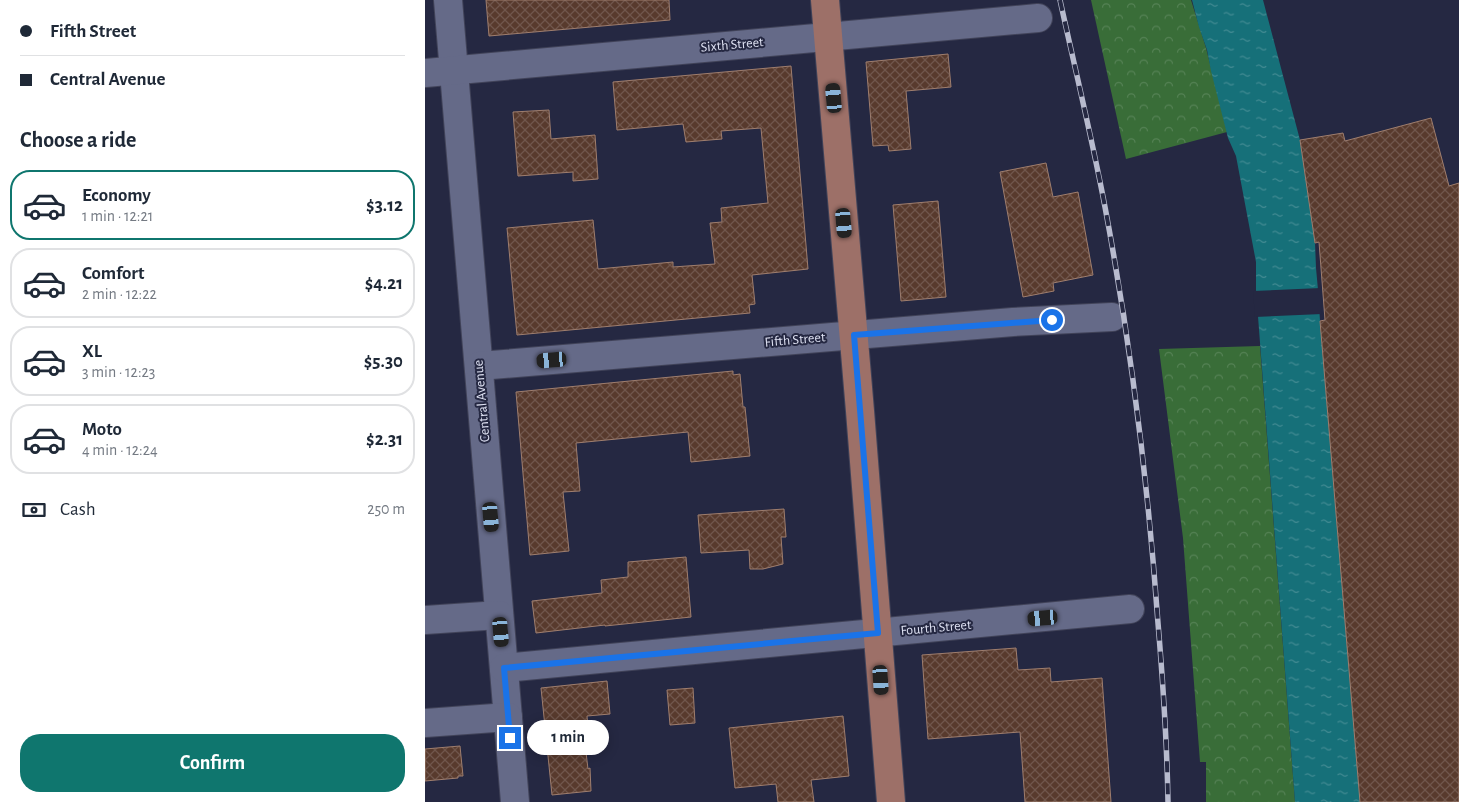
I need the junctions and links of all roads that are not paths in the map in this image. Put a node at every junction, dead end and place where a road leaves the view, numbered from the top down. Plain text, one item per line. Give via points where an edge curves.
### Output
1 (448, 0) edge
2 (825, 0) edge
3 (1038, 18) dead end
4 (829, 37) junction
5 (454, 71) junction
6 (425, 73) edge
7 (1112, 317) dead end
8 (854, 335) junction
9 (479, 366) junction
10 (1130, 609) dead end
11 (499, 614) junction
12 (425, 620) edge
13 (878, 633) junction
14 (504, 668) junction
15 (508, 716) junction
16 (425, 723) edge
17 (515, 802) edge
18 (891, 802) edge

1 - 5 street, Central Avenue
2 - 4 main road
3 - 4 street, Sixth Street
4 - 5 street, Sixth Street
4 - 8 main road
5 - 6 street, Sixth Street
5 - 9 street, Central Avenue
7 - 8 street, Fifth Street
8 - 9 street, Fifth Street
8 - 13 main road
9 - 11 street, Central Avenue
10 - 13 street, Fourth Street
11 - 12 street
11 - 14 street, Central Avenue
13 - 14 street, Fourth Street
13 - 18 main road
14 - 15 street, Central Avenue
15 - 16 street
15 - 17 street, Central Avenue

